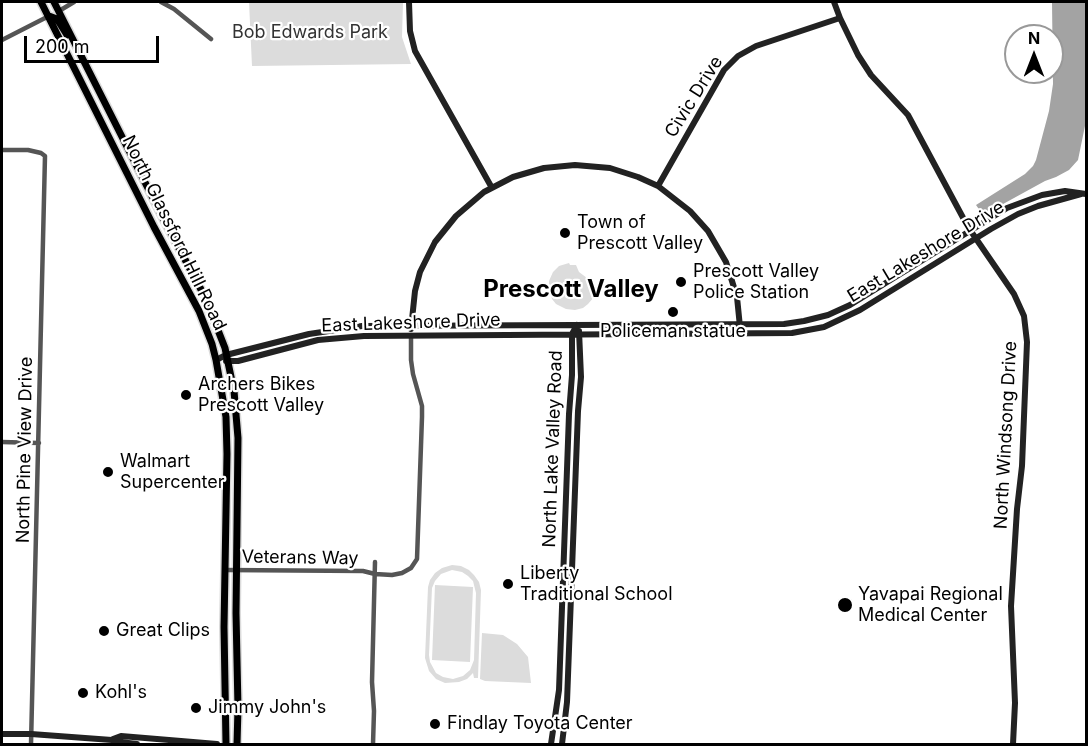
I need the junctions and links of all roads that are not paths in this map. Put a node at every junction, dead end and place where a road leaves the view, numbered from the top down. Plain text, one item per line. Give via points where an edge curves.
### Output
1 (41, 2) edge
2 (48, 2) edge
3 (54, 2) edge
4 (74, 2) edge
5 (161, 2) edge
6 (409, 2) edge
7 (834, 2) edge
8 (59, 10) junction
9 (49, 16) junction
10 (840, 18) junction
11 (211, 39) dead end
12 (2, 40) edge
13 (75, 43) junction
14 (2, 150) edge
15 (658, 186) junction
16 (492, 188) junction
17 (1084, 194) edge
18 (970, 231) junction
19 (976, 238) junction
20 (860, 300) junction
21 (864, 308) junction
22 (740, 324) junction
23 (577, 325) junction
24 (411, 326) junction
25 (317, 333) junction
26 (572, 334) junction
27 (580, 334) junction
28 (740, 334) junction
29 (411, 335) junction
30 (318, 340) junction
31 (227, 358) junction
32 (216, 360) junction
33 (2, 442) edge
34 (39, 443) junction
35 (375, 562) dead end
36 (225, 570) junction
37 (236, 570) junction
38 (375, 574) junction
39 (2, 734) edge
40 (31, 735) junction
41 (112, 740) junction
42 (31, 744) edge
43 (137, 744) edge
44 (217, 744) edge
45 (226, 744) edge
46 (237, 744) edge
47 (373, 744) edge
48 (551, 744) edge
49 (562, 744) edge
50 (1012, 744) edge

1 - 9 main road, North Glassford Hill Road
2 - 8 main road
3 - 8 main road, North Glassford Hill Road
4 - 8 street
5 - 11 street
6 - 16 street via 415,51
7 - 10 street, North Windsong Drive
8 - 13 main road, North Glassford Hill Road
9 - 12 street
9 - 13 main road
9 - 32 main road, North Glassford Hill Road via 199,311
10 - 15 street, Civic Drive via 756,46 738,56 724,70
10 - 18 street, North Windsong Drive via 872,75 908,115
13 - 31 main road, North Glassford Hill Road via 205,297
14 - 34 street, North Pine View Drive via 28,150 45,156
15 - 16 street via 610,168 567,165 513,177
15 - 22 street via 690,211 720,250 736,290
16 - 24 street via 460,212 435,242 417,280
17 - 18 street, East Lakeshore Drive via 1065,191 1026,200
17 - 19 street, East Lakeshore Drive via 1018,214
18 - 19 street, North Windsong Drive
18 - 20 street, East Lakeshore Drive
19 - 21 street, East Lakeshore Drive
19 - 50 street, North Windsong Drive via 1014,294 1024,316 1027,342 1011,606 1015,703
20 - 21 street
20 - 22 street, East Lakeshore Drive via 804,321
21 - 28 street, East Lakeshore Drive via 810,330
22 - 23 street, East Lakeshore Drive
22 - 28 street
23 - 24 street, East Lakeshore Drive
23 - 26 street, North Lake Valley Road
23 - 27 street, North Lake Valley Road
24 - 25 street, East Lakeshore Drive via 362,326
24 - 29 street
25 - 30 street
25 - 31 street, East Lakeshore Drive
26 - 27 street, East Lakeshore Drive
26 - 29 street, East Lakeshore Drive
26 - 48 street, North Lake Valley Road via 559,690
27 - 28 street, East Lakeshore Drive
27 - 49 street, North Lake Valley Road via 567,702
29 - 30 street, East Lakeshore Drive
29 - 38 street, Veterans Way via 413,374 422,406 417,559 402,573
30 - 31 street, East Lakeshore Drive via 238,362
31 - 32 street, East Lakeshore Drive
31 - 37 main road, North Glassford Hill Road via 238,438
32 - 36 main road, North Glassford Hill Road via 226,426
33 - 34 street
34 - 40 street, North Pine View Drive
35 - 38 street
36 - 37 street, Veterans Way
36 - 45 main road, North Glassford Hill Road
37 - 38 street, Veterans Way
37 - 46 main road, North Glassford Hill Road
38 - 47 street
39 - 40 street
40 - 41 street
40 - 42 street, North Pine View Drive
41 - 43 street
41 - 44 street via 121,736

